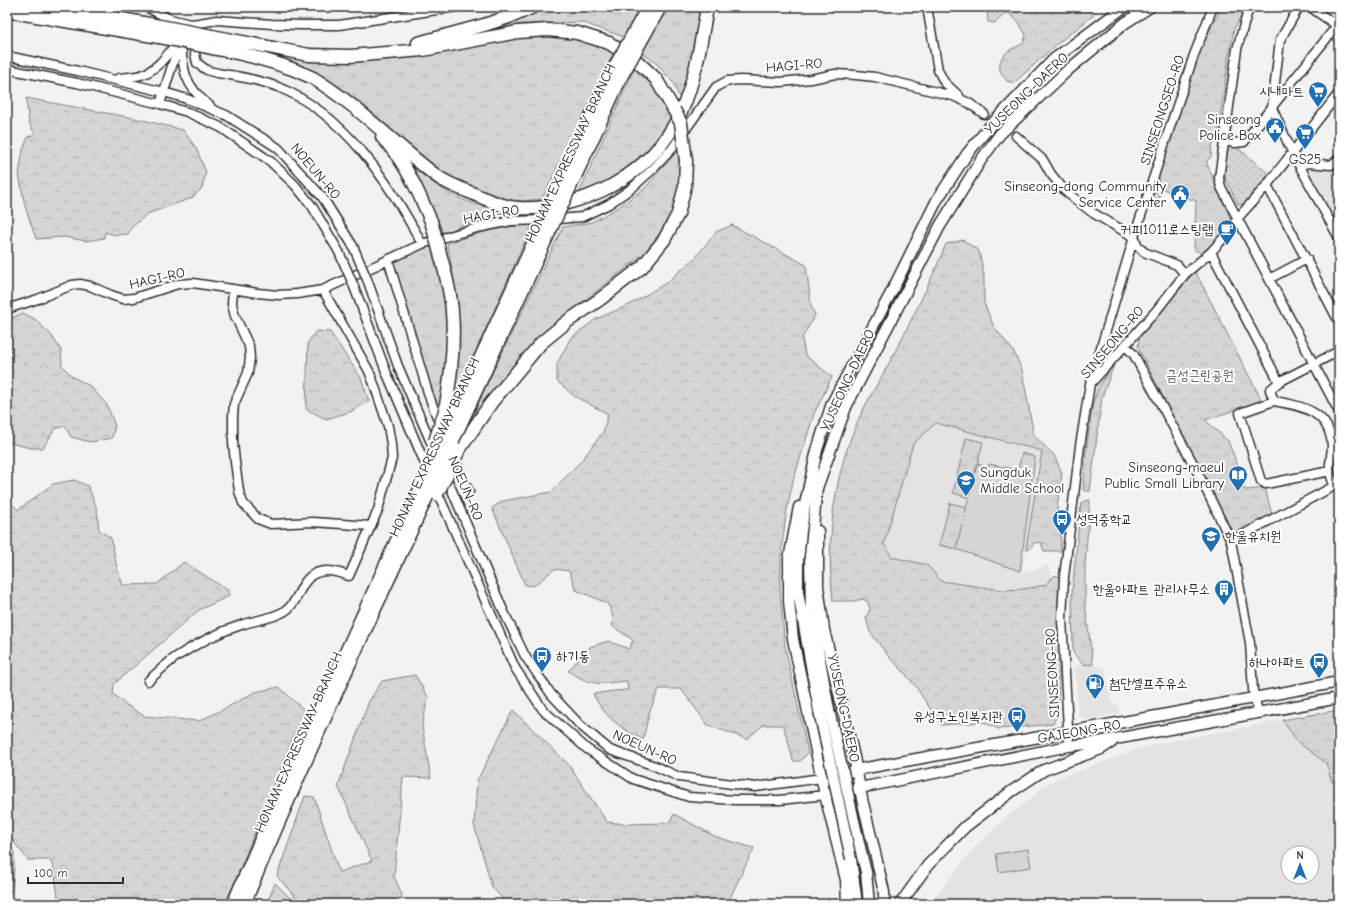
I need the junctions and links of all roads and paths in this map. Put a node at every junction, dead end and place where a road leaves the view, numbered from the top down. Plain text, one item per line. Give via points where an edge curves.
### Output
1 (55, 7) edge
2 (146, 7) edge
3 (456, 7) edge
4 (534, 7) edge
5 (648, 7) edge
6 (660, 7) edge
7 (707, 7) edge
8 (927, 7) edge
9 (1124, 7) edge
10 (1150, 7) edge
11 (1214, 7) edge
12 (1251, 7) edge
13 (1299, 7) edge
14 (1310, 7) edge
15 (7, 11) edge
16 (185, 23) junction
17 (199, 23) junction
18 (1338, 25) edge
19 (159, 32) junction
20 (181, 37) junction
21 (212, 42) junction
22 (7, 56) edge
23 (350, 56) junction
24 (7, 69) edge
25 (114, 79) junction
26 (164, 92) junction
27 (1339, 93) edge
28 (343, 98) junction
29 (969, 103) junction
30 (160, 104) junction
31 (1272, 108) junction
32 (984, 114) tunnel mouth
33 (226, 115) junction
34 (1016, 136) tunnel mouth
35 (1225, 141) junction
36 (1292, 152) junction
37 (1339, 160) edge
38 (1299, 165) junction
39 (1267, 185) junction
40 (1237, 219) junction
41 (1134, 237) junction
42 (1339, 238) edge
43 (422, 244) junction
44 (1211, 252) junction
45 (388, 259) junction
46 (1306, 259) junction
47 (1185, 274) junction
48 (1268, 279) junction
49 (233, 289) junction
50 (323, 290) junction
51 (7, 309) edge
52 (1339, 322) edge
53 (1126, 346) junction
54 (1339, 351) edge
55 (1313, 364) junction
56 (1279, 382) junction
57 (1090, 384) junction
58 (1274, 401) junction
59 (1339, 412) edge
60 (817, 450) junction
61 (828, 454) junction
62 (457, 465) junction
63 (1330, 471) junction
64 (444, 472) junction
65 (1337, 484) edge
66 (469, 492) dead end
67 (420, 500) junction
68 (371, 526) junction
69 (1231, 541) junction
70 (339, 676) junction
71 (148, 681) dead end
72 (1339, 682) edge
73 (1255, 698) junction
74 (1339, 698) edge
75 (824, 710) junction
76 (1258, 713) junction
77 (1068, 732) junction
78 (1120, 738) junction
79 (1069, 746) junction
80 (856, 770) junction
81 (822, 778) junction
82 (859, 788) junction
83 (825, 795) junction
84 (233, 904) edge
85 (244, 904) edge
86 (848, 904) edge
87 (858, 904) edge
88 (869, 904) edge
89 (884, 904) edge
90 (900, 904) edge

1 - 19 highway
2 - 16 street
3 - 17 street via 339,25 217,20
4 - 23 highway via 509,17 423,42
5 - 67 highway, HONAM EXPRESSWAY BRANCH, bridge via 612,72
6 - 67 highway, HONAM EXPRESSWAY BRANCH, bridge via 622,75
7 - 28 highway via 697,64 688,96 682,112 661,144 647,160 620,181 597,193 568,203 517,208 463,190 439,178
8 - 29 street via 938,70 944,82
9 - 60 main road, YUSEONG-DAERO via 1054,59 967,154 937,200 832,403
10 - 61 main road, YUSEONG-DAERO via 1068,70 1000,134 980,160 940,226 846,407
11 - 41 street, SINSEONGSEO-RO via 1194,55
12 - 35 street via 1237,49
13 - 31 street via 1280,40
14 - 18 street
15 - 19 highway
16 - 17 street
16 - 20 street
17 - 43 street via 195,54 197,63 207,70 258,80 278,87 302,99 327,117 357,145 381,176 397,198
18 - 31 street
19 - 21 highway, bridge
20 - 25 street via 152,70 141,75
20 - 26 street
20 - 33 street via 182,60 188,83 209,105
21 - 23 highway via 309,55
21 - 28 highway via 279,64 311,78
22 - 25 street, NOEUN-RO
23 - 67 highway, bridge via 423,50 518,32 548,30 577,33 609,43 638,62 656,79 681,124 686,161 685,186 678,214 664,240 642,267 541,343 492,403 460,450
24 - 30 street, NOEUN-RO
25 - 26 street, NOEUN-RO
26 - 30 street
26 - 33 street, NOEUN-RO
27 - 36 street, SINSEONG-RO
28 - 67 highway, bridge via 388,144 409,172 431,221 448,284 454,344 450,385
29 - 32 street, HAGI-RO
29 - 43 street, HAGI-RO via 953,96 875,77 856,75 835,74 781,82 727,80 716,87 671,150 653,169 609,204 582,217 511,221
30 - 83 street, NOEUN-RO, bridge via 187,112 220,127 270,161 312,206 339,252 387,374 515,668 543,710 587,749 633,779 689,797 780,800
31 - 35 street via 1244,142
31 - 36 street
33 - 64 street, NOEUN-RO, bridge via 278,148 323,198 352,246 367,279 398,366
34 - 41 street via 1043,160 1065,191 1093,213
35 - 40 street via 1219,178
36 - 38 street
36 - 39 street, SINSEONG-RO
37 - 38 street via 1331,165
38 - 42 street
39 - 40 street, SINSEONG-RO
39 - 46 street
40 - 44 street, SINSEONG-RO
40 - 48 street
41 - 47 street via 1144,252 1177,265
41 - 57 street, SINSEONGSEO-RO
43 - 45 street, HAGI-RO
44 - 47 street, SINSEONG-RO
44 - 56 street
45 - 50 street, HAGI-RO
45 - 62 street via 428,396
46 - 48 street
46 - 52 street
47 - 53 street, SINSEONG-RO
48 - 55 street
49 - 50 street, HAGI-RO via 278,295
49 - 51 street, HAGI-RO via 193,283 178,284 123,299 80,284
49 - 68 street via 232,304 249,346 250,358 248,373 234,404 233,416 235,462 243,503 258,519 272,524 313,522
50 - 68 street via 374,384 388,426 392,458
53 - 57 street, SINSEONG-RO
53 - 69 street via 1134,355
54 - 55 street
55 - 56 street
55 - 59 street
56 - 58 street via 1270,390
57 - 77 street, SINSEONG-RO via 1064,577 1062,619
58 - 63 street via 1306,408 1318,415 1331,435
58 - 63 street via 1240,413 1261,481 1266,484
60 - 75 main road, YUSEONG-DAERO via 801,531 798,592
60 - 81 main road via 806,478 788,559 793,638
61 - 75 main road, YUSEONG-DAERO via 817,488 810,592
61 - 80 main road via 818,530 818,586 824,630
62 - 64 street
62 - 66 street
63 - 65 street
64 - 81 street, NOEUN-RO via 525,656 551,694 580,725 610,750 679,777 755,787
65 - 69 street
67 - 70 highway, HONAM EXPRESSWAY BRANCH
67 - 70 highway
68 - 71 street via 349,576 338,572 315,573 307,578 293,604 286,611 241,624 195,645
69 - 73 street via 1250,643
70 - 84 highway, HONAM EXPRESSWAY BRANCH via 261,838
70 - 85 highway, HONAM EXPRESSWAY BRANCH
72 - 73 main road, GAJEONG-RO
73 - 76 street
73 - 77 main road, GAJEONG-RO
74 - 76 main road, GAJEONG-RO
75 - 87 main road, YUSEONG-DAERO, bridge
75 - 88 main road, YUSEONG-DAERO, bridge via 866,872
76 - 78 main road, GAJEONG-RO
77 - 79 street, SINSEONG-RO
77 - 80 main road, GAJEONG-RO
78 - 79 main road, GAJEONG-RO
78 - 90 main road via 1101,749 1044,770 1012,791 965,828 928,865
79 - 82 main road, GAJEONG-RO
80 - 81 main road, NOEUN-RO
80 - 82 main road
81 - 83 main road
82 - 83 main road, GAJEONG-RO
82 - 89 main road via 884,892
83 - 86 main road via 846,880

